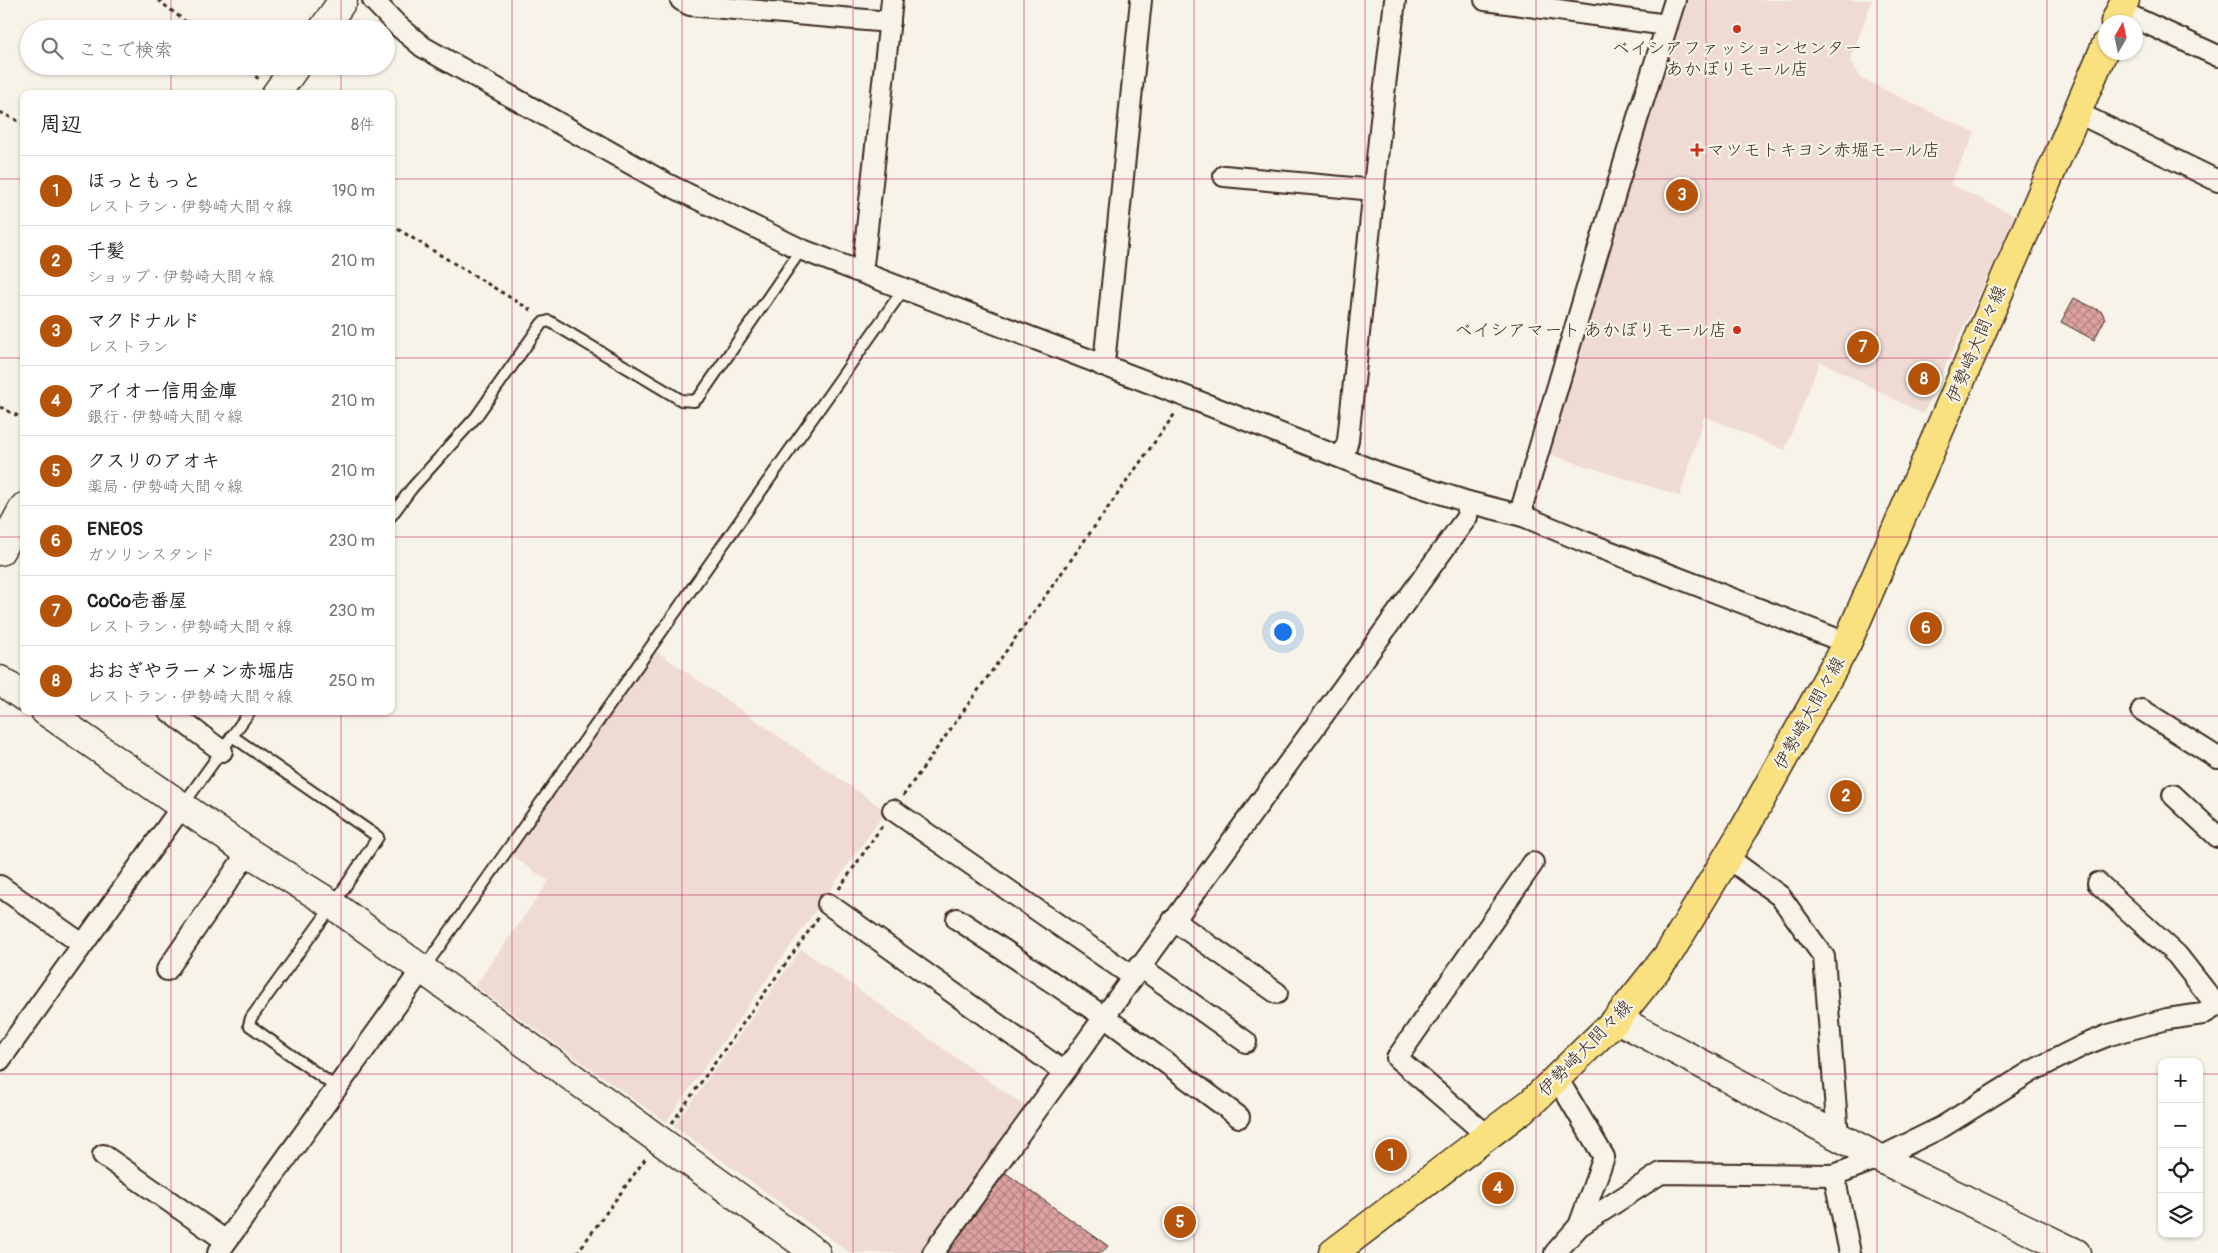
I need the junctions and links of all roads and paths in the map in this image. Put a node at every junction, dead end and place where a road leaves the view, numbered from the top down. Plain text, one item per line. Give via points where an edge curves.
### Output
1 (158, 0) edge
2 (343, 0) edge
3 (373, 0) edge
4 (681, 0) edge
5 (892, 0) edge
6 (1140, 0) edge
7 (1396, 0) edge
8 (1485, 0) edge
9 (1675, 0) edge
10 (2120, 11) edge
11 (184, 20) edge
12 (329, 20) edge
13 (392, 20) edge
14 (890, 22) junction
15 (395, 23) edge
16 (1667, 25) junction
17 (2218, 56) edge
18 (2099, 60) edge
19 (290, 75) edge
20 (279, 90) edge
21 (0, 112) edge
22 (2076, 112) junction
23 (20, 122) edge
24 (1224, 176) dead end
25 (2218, 181) edge
26 (1374, 190) junction
27 (395, 227) edge
28 (800, 249) junction
29 (856, 271) junction
30 (903, 290) junction
31 (550, 321) junction
32 (1102, 365) junction
33 (1186, 397) junction
34 (0, 407) edge
35 (20, 417) edge
36 (1343, 458) junction
37 (1468, 502) junction
38 (395, 511) edge
39 (20, 514) edge
40 (1523, 516) junction
41 (0, 551) edge
42 (1847, 643) junction
43 (0, 680) edge
44 (20, 694) edge
45 (2142, 710) dead end
46 (51, 715) edge
47 (176, 715) edge
48 (247, 715) edge
49 (227, 743) junction
50 (2218, 758) edge
51 (2173, 795) dead end
52 (183, 805) junction
53 (893, 810) junction
54 (2218, 837) edge
55 (248, 852) junction
56 (1727, 857) junction
57 (1533, 863) dead end
58 (2098, 883) dead end
59 (0, 886) edge
60 (828, 904) junction
61 (333, 905) junction
62 (957, 919) dead end
63 (1173, 920) junction
64 (82, 944) junction
65 (423, 968) junction
66 (167, 970) dead end
67 (1136, 971) junction
68 (1277, 993) dead end
69 (2217, 1005) edge
70 (1103, 1016) junction
71 (1617, 1019) junction
72 (1246, 1042) dead end
73 (0, 1060) edge
74 (1063, 1071) junction
75 (1557, 1078) junction
76 (337, 1088) junction
77 (1239, 1117) dead end
78 (1488, 1136) junction
79 (1838, 1136) junction
80 (659, 1140) junction
81 (103, 1155) dead end
82 (1880, 1158) junction
83 (1834, 1175) junction
84 (1579, 1226) junction
85 (222, 1247) edge
86 (577, 1253) edge
87 (816, 1253) edge
88 (932, 1253) edge
89 (1333, 1253) edge
90 (1555, 1253) edge
91 (1850, 1253) edge
92 (2076, 1253) edge

1 - 11 path
2 - 12 street
3 - 13 street
4 - 14 street via 690,5
5 - 14 street
6 - 32 street
7 - 26 street
8 - 16 street
9 - 16 street
10 - 17 street
14 - 29 street via 864,256
15 - 28 street via 423,47 667,184
16 - 40 street via 1523,503
18 - 22 main road, 伊勢崎大間々線
19 - 20 street
21 - 23 path
22 - 25 street
22 - 42 main road, 伊勢崎大間々線
24 - 26 street
26 - 36 street via 1348,440
27 - 31 path
28 - 29 street
28 - 31 lane via 694,401 681,400
29 - 30 street
30 - 32 street
30 - 65 lane
31 - 38 lane via 542,324 476,417
32 - 33 street
33 - 36 street
33 - 53 path
34 - 35 path
36 - 37 street
37 - 40 street
37 - 63 street via 1467,517
39 - 41 street
40 - 42 street
42 - 56 main road, 伊勢崎大間々線
43 - 44 street
45 - 50 street
46 - 52 street
47 - 49 street
48 - 49 lane
49 - 52 lane
49 - 61 lane via 378,837
51 - 54 street
52 - 55 street
52 - 64 street
53 - 60 path
53 - 67 street
55 - 61 street
55 - 66 street
56 - 71 main road, 伊勢崎大間々線 via 1668,955
56 - 79 street via 1780,896 1824,957
57 - 78 street via 1397,1058
58 - 69 street via 2177,955
59 - 64 street
60 - 74 street
60 - 80 path
61 - 65 street
61 - 76 lane via 249,1025
62 - 70 street
63 - 67 street
63 - 68 street
64 - 73 street
65 - 76 street
65 - 80 street
67 - 70 street
67 - 72 street
69 - 82 street via 2203,1014 2167,1019 2084,1045 2032,1071 1942,1127
70 - 74 street
70 - 77 street
71 - 75 main road, 伊勢崎大間々線
71 - 79 street
74 - 88 street
75 - 78 main road, 伊勢崎大間々線
75 - 84 street via 1604,1157
76 - 85 street
78 - 89 main road, 伊勢崎大間々線
79 - 82 street
80 - 86 path
80 - 87 street
81 - 85 street
82 - 83 street
82 - 92 street
83 - 84 street via 1661,1173
83 - 91 street
84 - 90 street

